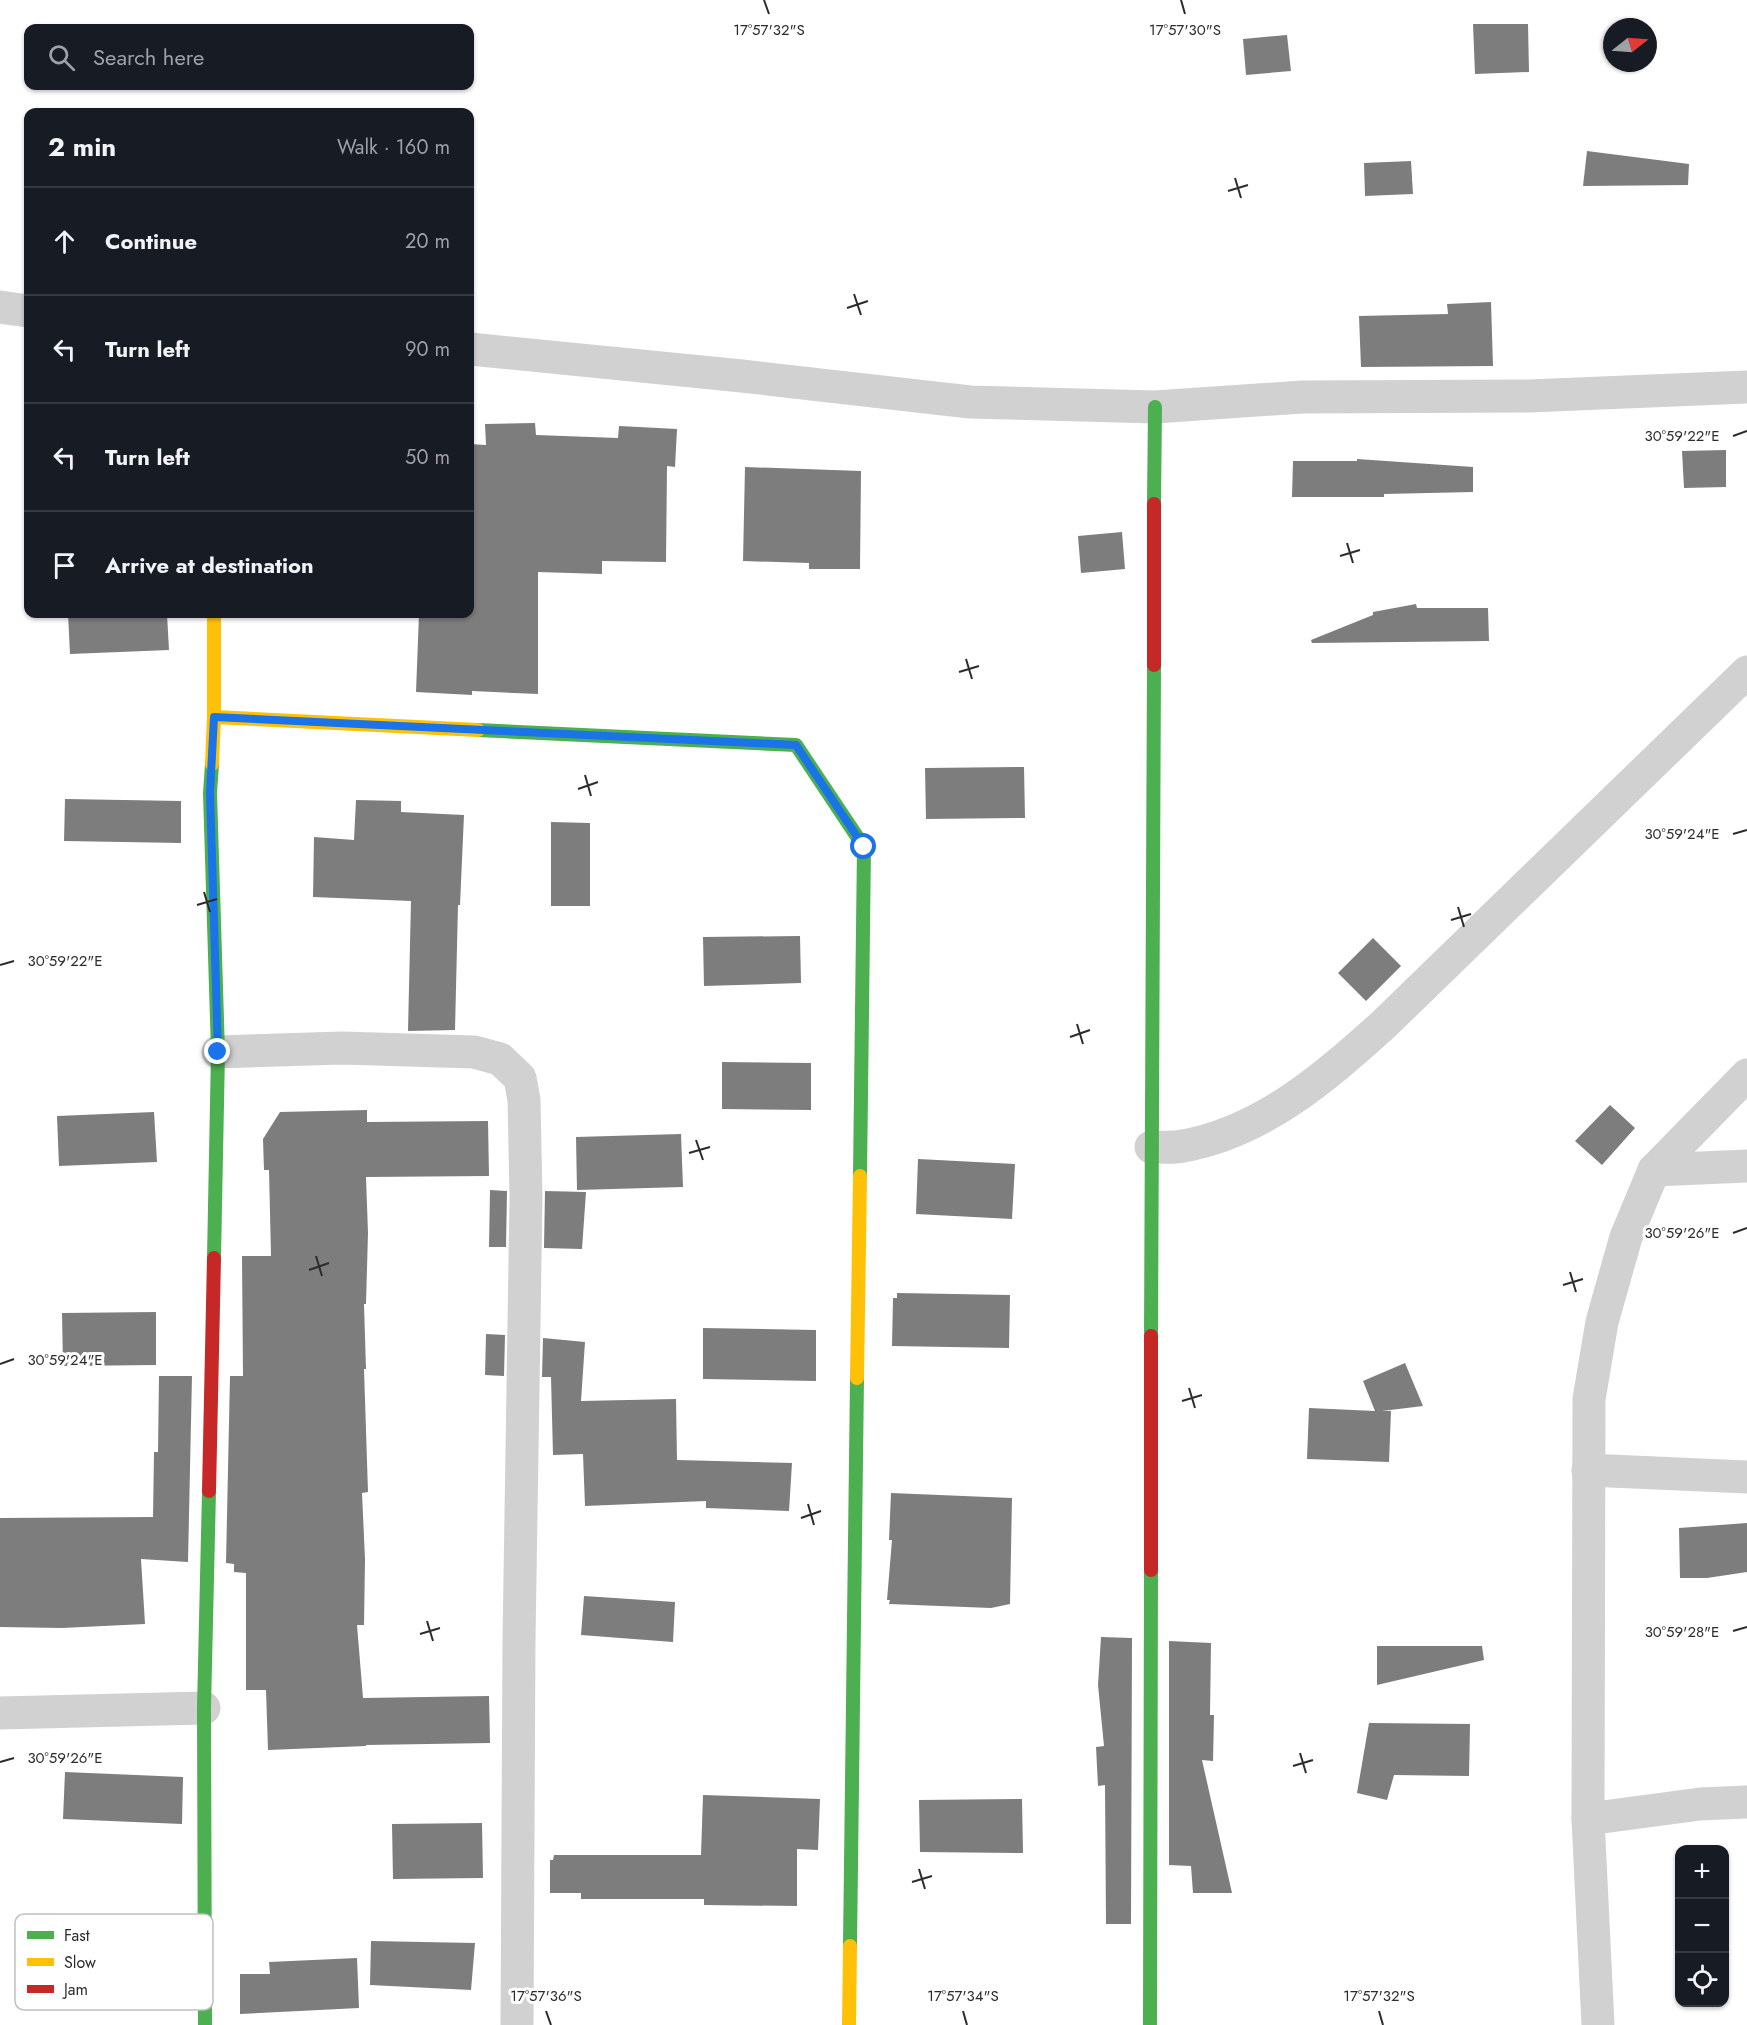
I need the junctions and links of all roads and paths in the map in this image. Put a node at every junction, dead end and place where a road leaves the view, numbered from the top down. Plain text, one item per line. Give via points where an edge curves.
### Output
1 (0, 307) edge
2 (24, 311) edge
3 (474, 349) edge
4 (1747, 387) edge
5 (1155, 407) junction
6 (214, 618) edge
7 (1747, 672) edge
8 (214, 717) junction
9 (218, 1052) junction
10 (1747, 1075) edge
11 (1151, 1147) junction
12 (1747, 1166) edge
13 (1654, 1170) junction
14 (1588, 1470) junction
15 (1747, 1478) edge
16 (204, 1708) junction
17 (0, 1713) edge
18 (1747, 1802) edge
19 (1588, 1819) junction
20 (205, 1914) edge
21 (205, 2010) edge
22 (205, 2025) edge
23 (517, 2025) edge
24 (849, 2025) edge
25 (1150, 2025) edge
26 (1598, 2025) edge

1 - 2 street
3 - 5 street via 970,402
4 - 5 street via 1529,396 1302,397
5 - 11 street
6 - 8 street
7 - 11 street via 1330,1072 1283,1107 1215,1139 1181,1147
8 - 9 street via 210,793
8 - 24 street via 796,745 864,847
9 - 16 street
9 - 23 street via 342,1048 474,1052 501,1059 520,1078 526,1197
10 - 13 street
11 - 25 street
12 - 13 street
13 - 14 street via 1626,1237 1602,1322 1589,1399
14 - 15 street
14 - 19 street
16 - 17 street
16 - 20 street
18 - 19 street via 1700,1804
19 - 26 street
21 - 22 street

